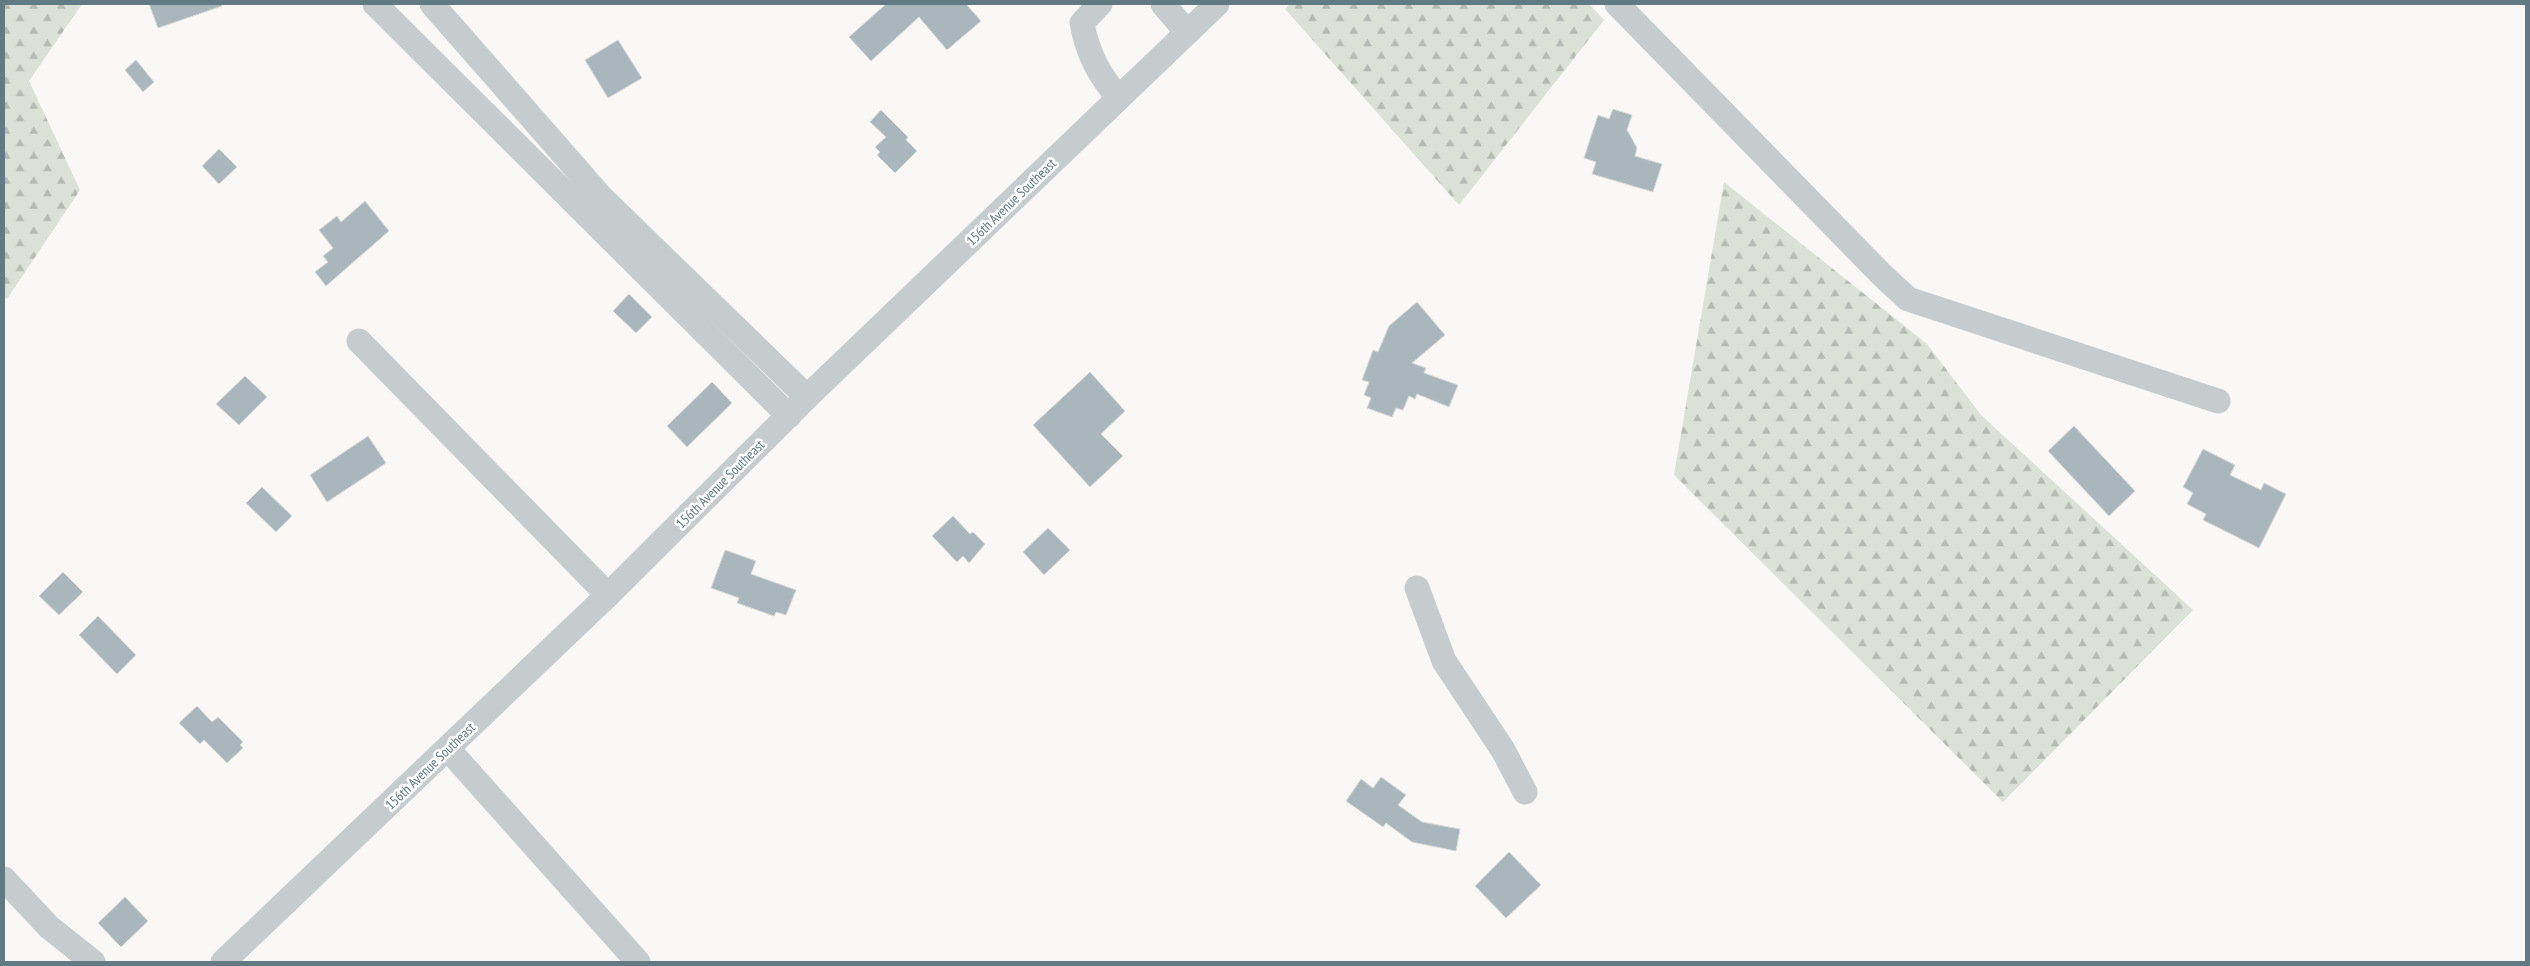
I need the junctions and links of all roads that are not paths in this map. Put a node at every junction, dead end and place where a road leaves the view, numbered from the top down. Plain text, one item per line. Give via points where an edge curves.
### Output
1 (375, 4) edge
2 (432, 4) edge
3 (1100, 4) edge
4 (1163, 4) edge
5 (1216, 4) edge
6 (1617, 4) edge
7 (1187, 32) junction
8 (1119, 98) junction
9 (358, 341) dead end
10 (807, 398) junction
11 (2218, 400) dead end
12 (789, 416) junction
13 (1417, 588) dead end
14 (608, 595) junction
15 (448, 749) junction
16 (1525, 792) dead end
17 (4, 879) edge
18 (93, 962) edge
19 (223, 962) edge
20 (638, 962) edge

1 - 12 street
2 - 10 street via 601,197
3 - 8 street via 1082,23 1084,37 1105,82
4 - 7 street
5 - 7 street, 156th Avenue Southeast
6 - 11 street via 1908,299
7 - 8 street, 156th Avenue Southeast
8 - 10 street, 156th Avenue Southeast
9 - 14 street
10 - 12 street, 156th Avenue Southeast
12 - 14 street, 156th Avenue Southeast
13 - 16 street via 1444,661 1503,750
14 - 15 street, 156th Avenue Southeast
15 - 19 street, 156th Avenue Southeast
15 - 20 street
17 - 18 street via 50,926

